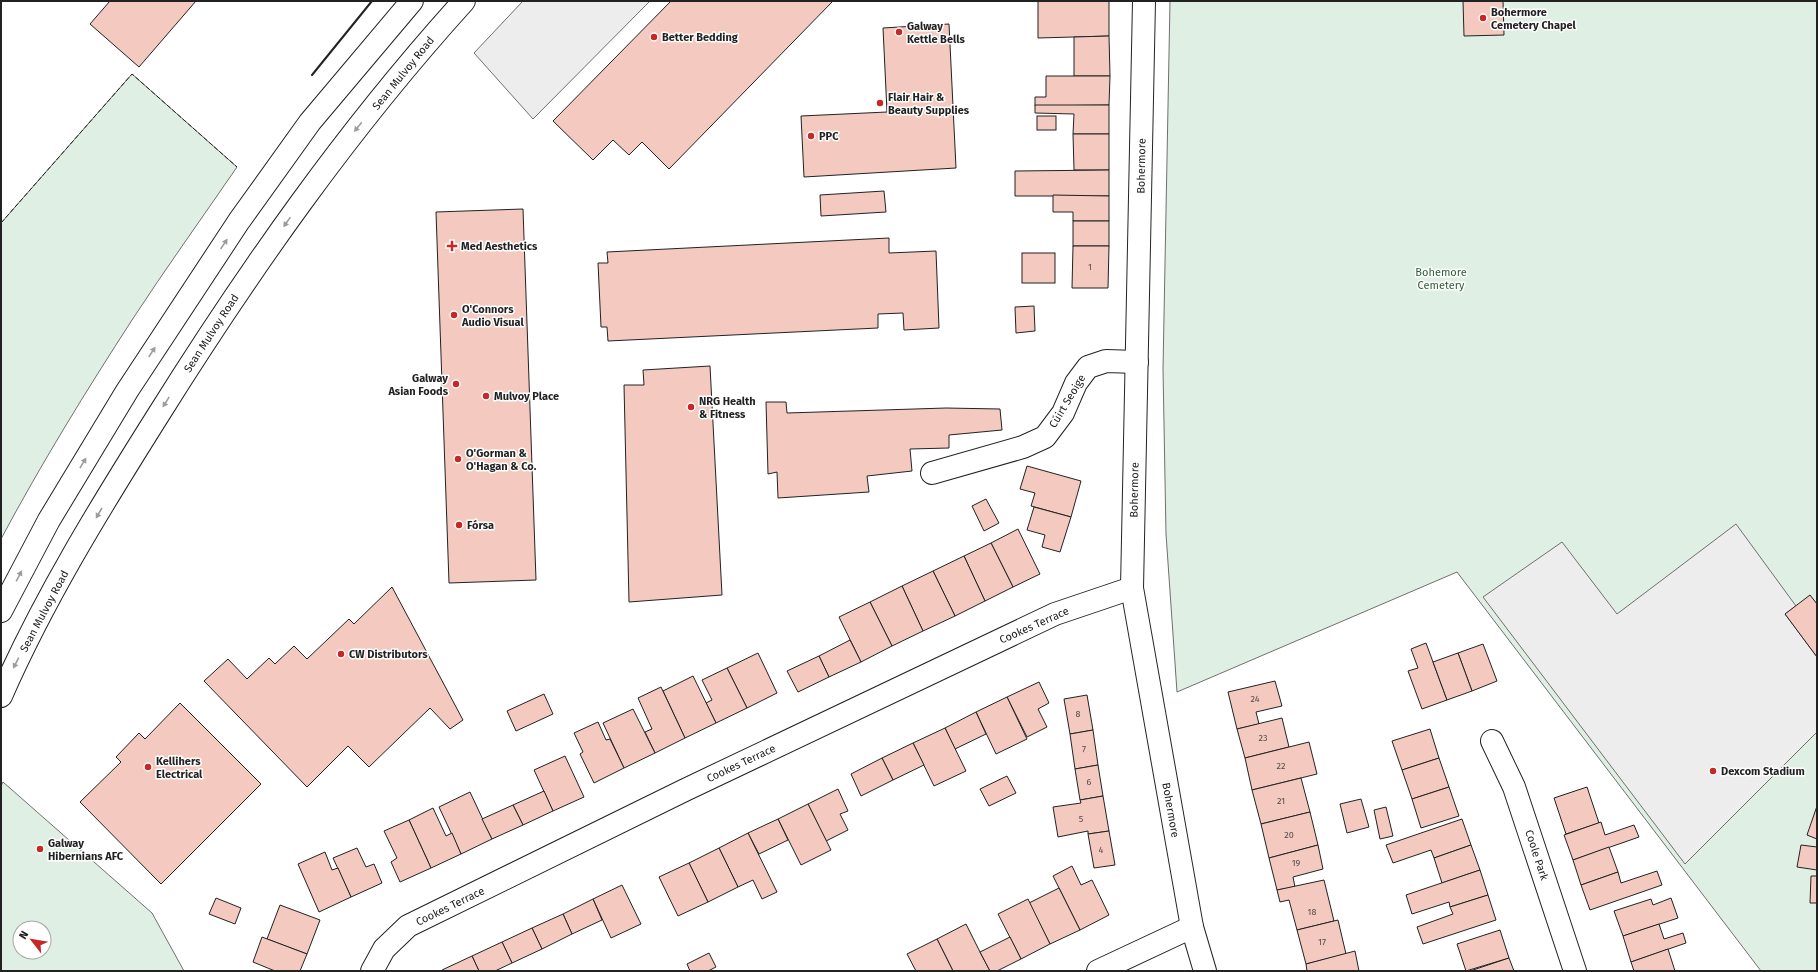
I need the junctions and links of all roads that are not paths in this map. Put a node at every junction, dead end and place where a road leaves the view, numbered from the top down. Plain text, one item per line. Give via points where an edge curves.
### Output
1 (412, 1) edge
2 (464, 1) edge
3 (1144, 1) edge
4 (1137, 362) junction
5 (932, 473) dead end
6 (1132, 588) junction
7 (1, 610) edge
8 (1, 696) edge
9 (1492, 742) dead end
10 (1192, 927) junction
11 (372, 971) edge
12 (1098, 971) edge
13 (1205, 971) edge
14 (1575, 971) edge

7 -> 1 main road via 49,520 127,391 231,234 310,122
2 -> 8 main road, Sean Mulvoy Road via 425,44 314,183 234,297 110,493 60,579
3 - 4 main road, Bohermore
4 - 5 main road, Cúirt Seoige via 1106,361 1088,367 1076,383 1063,413 1045,437 1023,447
4 - 6 main road, Bohermore
6 - 10 main road, Bohermore
6 - 11 main road, Cookes Terrace via 1056,614 685,790 408,926 384,949
9 - 14 main road, Coole Park via 1514,787
10 - 12 main road
10 - 13 main road, Bohermore

